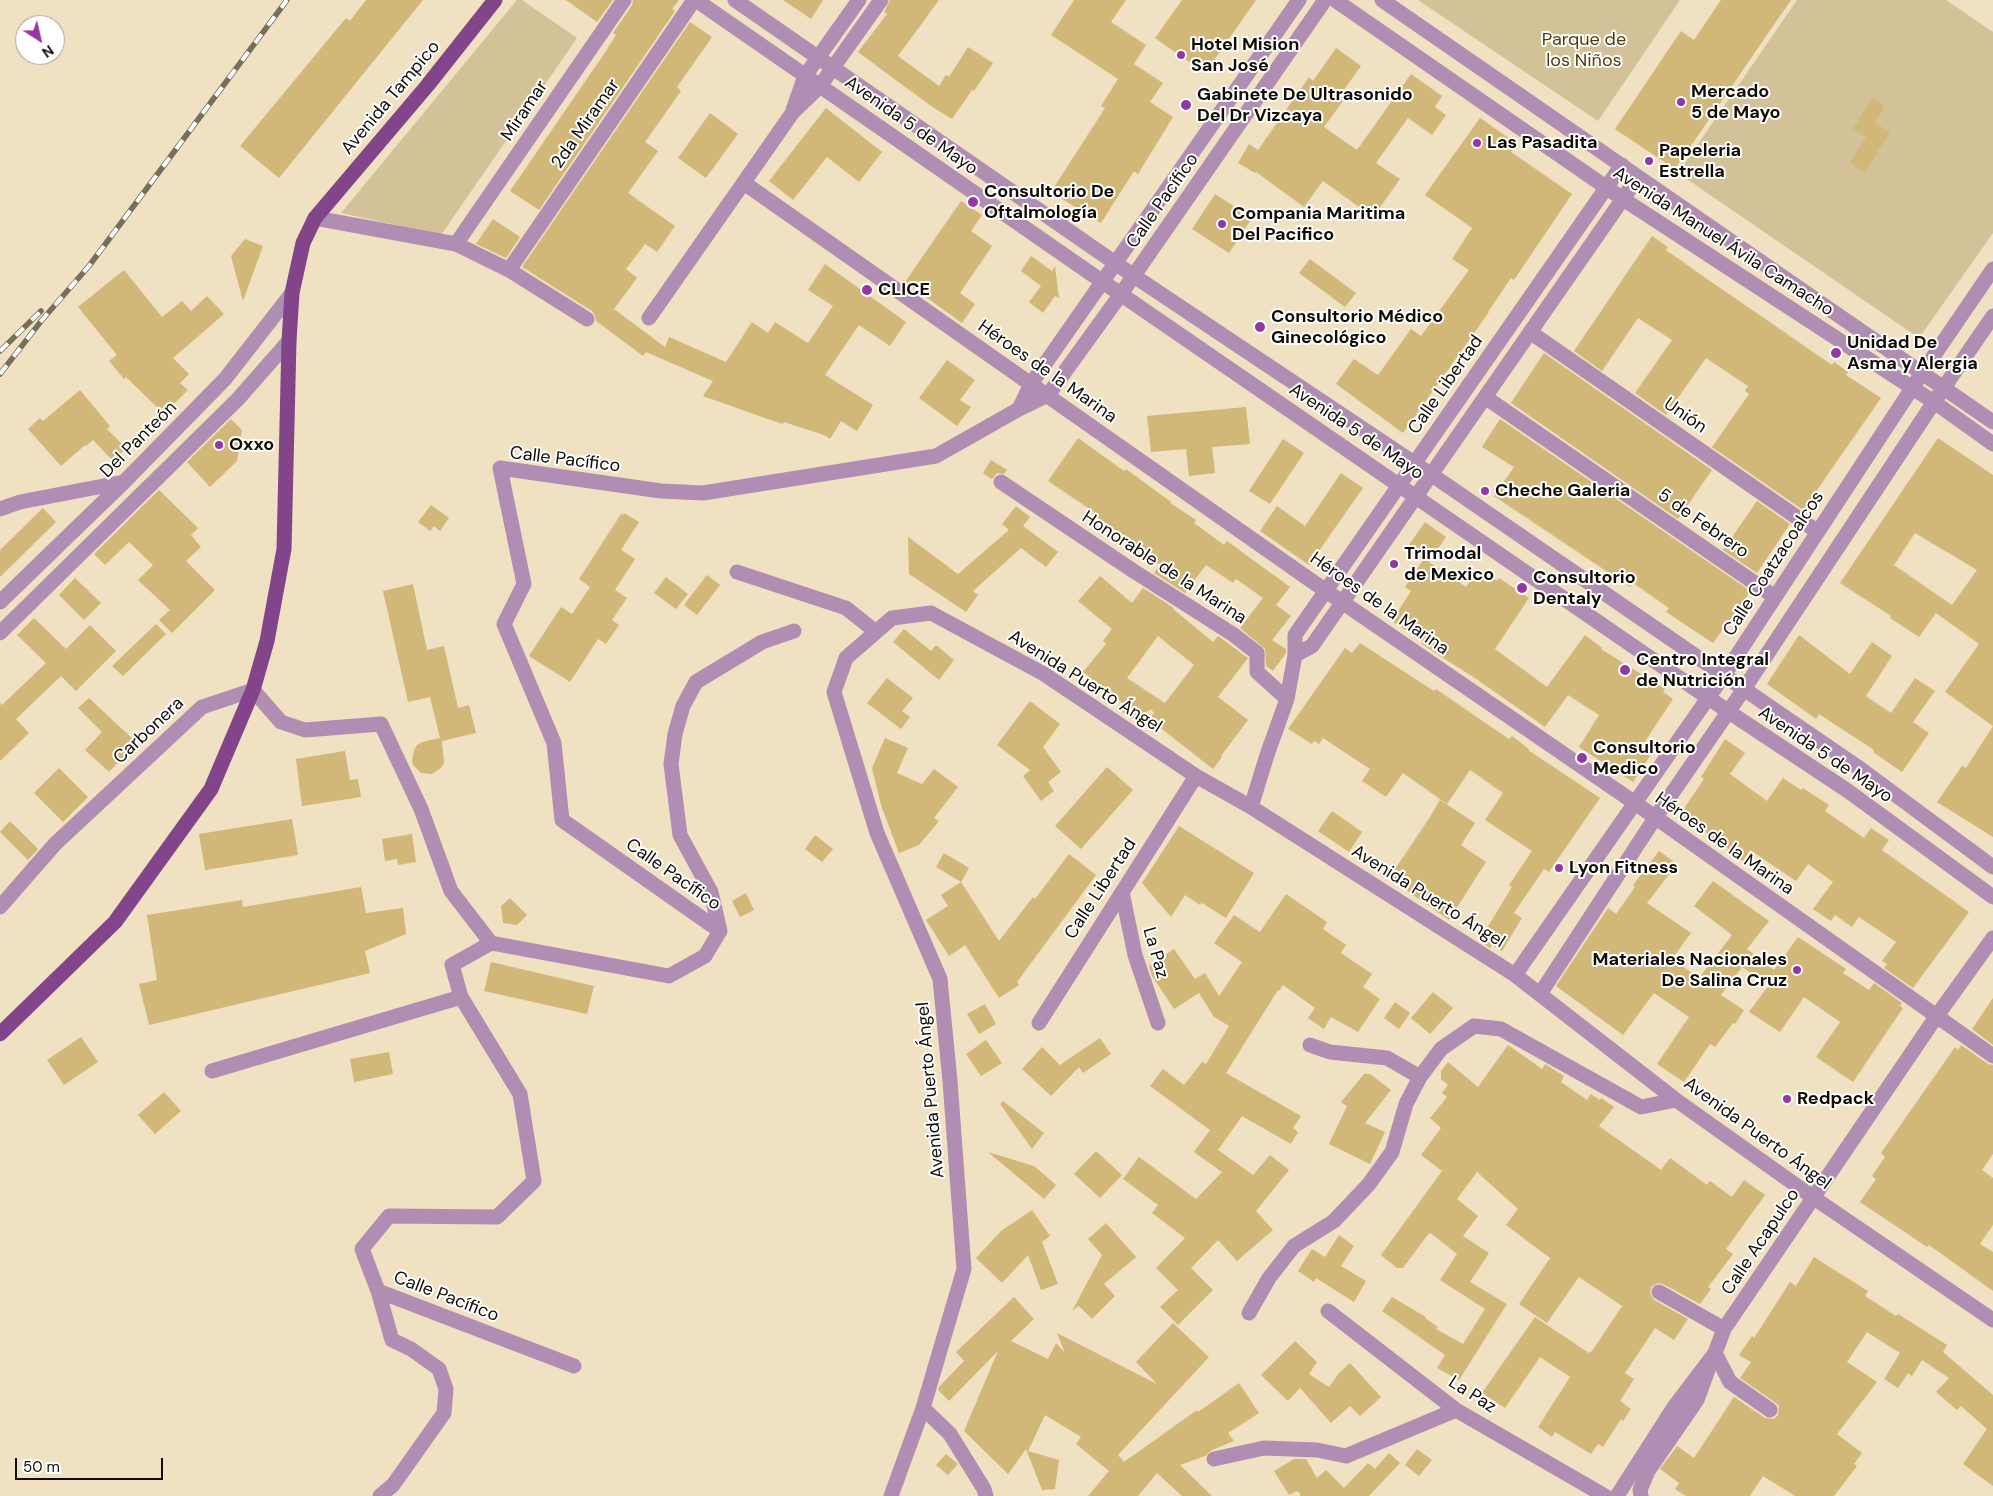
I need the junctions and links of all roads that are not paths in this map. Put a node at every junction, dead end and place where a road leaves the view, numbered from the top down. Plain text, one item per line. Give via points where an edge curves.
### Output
1 (495, 0) edge
2 (624, 0) edge
3 (695, 0) edge
4 (735, 0) edge
5 (859, 0) edge
6 (881, 0) edge
7 (1298, 0) edge
8 (1325, 0) edge
9 (1336, 0) edge
10 (1382, 0) edge
11 (818, 58) junction
12 (833, 68) junction
13 (805, 76) junction
14 (820, 86) junction
15 (793, 112) junction
16 (1622, 166) junction
17 (1638, 177) junction
18 (744, 182) junction
19 (1606, 187) junction
20 (1623, 198) junction
21 (315, 218) junction
22 (456, 244) junction
23 (1116, 264) junction
24 (509, 270) junction
25 (1993, 270) edge
26 (1134, 276) junction
27 (1103, 282) junction
28 (292, 293) junction
29 (1121, 294) junction
30 (1993, 316) edge
31 (649, 318) dead end
32 (587, 319) dead end
33 (1530, 332) junction
34 (289, 341) junction
35 (1922, 373) junction
36 (1031, 384) junction
37 (1944, 388) junction
38 (1912, 389) junction
39 (1048, 396) junction
40 (1485, 397) junction
41 (1934, 402) junction
42 (1018, 409) junction
43 (1993, 422) edge
44 (1993, 444) edge
45 (1414, 464) junction
46 (1432, 475) junction
47 (124, 482) junction
48 (1001, 482) dead end
49 (1399, 485) junction
50 (1416, 496) junction
51 (0, 509) edge
52 (1818, 532) junction
53 (737, 572) dead end
54 (1326, 591) junction
55 (1775, 597) junction
56 (0, 602) edge
57 (1343, 602) junction
58 (794, 631) dead end
59 (876, 632) junction
60 (0, 633) edge
61 (1295, 655) junction
62 (1724, 675) junction
63 (1744, 689) junction
64 (253, 690) junction
65 (1708, 698) junction
66 (1287, 699) junction
67 (1729, 712) junction
68 (1862, 770) junction
69 (1196, 776) junction
70 (1848, 791) junction
71 (1634, 803) junction
72 (1251, 807) junction
73 (1655, 818) junction
74 (1993, 867) edge
75 (1122, 892) junction
76 (1993, 898) edge
77 (0, 907) edge
78 (720, 931) junction
79 (1993, 938) edge
80 (491, 943) junction
81 (1515, 975) junction
82 (1540, 994) junction
83 (461, 997) junction
84 (1936, 1017) junction
85 (1039, 1023) dead end
86 (1158, 1023) dead end
87 (0, 1034) edge
88 (1310, 1046) dead end
89 (1993, 1056) edge
90 (212, 1071) dead end
91 (1420, 1077) junction
92 (1676, 1100) junction
93 (1814, 1198) junction
94 (378, 1291) junction
95 (1658, 1292) dead end
96 (1328, 1310) dead end
97 (1248, 1313) dead end
98 (1993, 1320) edge
99 (1724, 1329) junction
100 (1715, 1353) junction
101 (574, 1366) dead end
102 (923, 1408) junction
103 (1456, 1410) junction
104 (1770, 1410) dead end
105 (1214, 1459) dead end
106 (380, 1496) edge
107 (891, 1496) edge
108 (986, 1496) edge
109 (1605, 1496) edge
110 (1616, 1496) edge
111 (1641, 1496) edge

1 - 21 main road, Avenida Tampico
2 - 22 street, Miramar
3 - 13 street, Avenida 5 de Mayo
3 - 24 street, 2da Miramar
4 - 11 street, Avenida 5 de Mayo
5 - 11 street
6 - 12 street
7 - 23 street, Calle Pacífico
8 - 26 street, Calle Pacífico
9 - 19 street, Avenida Manuel Ávila Camacho
10 - 16 street, Avenida Manuel Ávila Camacho
11 - 12 street, Avenida 5 de Mayo
11 - 13 street
12 - 14 street
12 - 23 street, Avenida 5 de Mayo
13 - 14 street, Avenida 5 de Mayo
13 - 15 street
14 - 15 street
14 - 27 street, Avenida 5 de Mayo
15 - 18 street
16 - 17 street, Avenida Manuel Ávila Camacho
16 - 19 street, Calle Libertad
17 - 20 street
17 - 35 street, Avenida Manuel Ávila Camacho
18 - 31 street
18 - 36 street, Héroes de la Marina
19 - 20 street, Avenida Manuel Ávila Camacho
19 - 45 street, Calle Libertad
20 - 33 street
20 - 38 street, Avenida Manuel Ávila Camacho
21 - 22 street
21 - 28 main road, Avenida Tampico via 303,243
22 - 24 street
23 - 26 street, Avenida 5 de Mayo
23 - 27 street, Calle Pacífico
24 - 32 street
25 - 35 street, Calle Coatzacoalcos
26 - 29 street, Calle Pacífico
26 - 45 street, Avenida 5 de Mayo
27 - 29 street, Avenida 5 de Mayo
27 - 36 street, Calle Pacífico
28 - 34 main road, Avenida Tampico
28 - 47 street, Del Panteón via 225,379
29 - 39 street, Calle Pacífico
29 - 49 street, Avenida 5 de Mayo
30 - 37 street
33 - 40 street
33 - 52 street, Unión
34 - 60 street via 238,399
34 - 64 main road, Avenida Tampico via 284,549 267,641
35 - 37 street, Avenida Manuel Ávila Camacho
35 - 38 street, Calle Coatzacoalcos
36 - 39 street, Héroes de la Marina
36 - 42 street, Calle Pacífico
37 - 41 street
37 - 43 street, Avenida Manuel Ávila Camacho
38 - 41 street, Avenida Manuel Ávila Camacho
38 - 52 street, Calle Coatzacoalcos
39 - 42 street, Calle Pacífico
39 - 54 street, Héroes de la Marina
40 - 46 street
40 - 55 street, 5 de Febrero
41 - 44 street, Avenida Manuel Ávila Camacho
41 - 63 street
42 - 78 street, Calle Pacífico via 936,456 703,493 661,491 500,468 524,584 504,624 554,743 562,820
45 - 46 street, Avenida 5 de Mayo
45 - 49 street, Calle Libertad
46 - 50 street
46 - 62 street, Avenida 5 de Mayo
47 - 51 street via 20,502
47 - 56 street, Del Panteón
48 - 66 street, Honorable de la Marina via 1234,635 1257,653 1257,672
49 - 50 street, Avenida 5 de Mayo
49 - 54 street, Calle Libertad
50 - 57 street
50 - 65 street, Avenida 5 de Mayo
52 - 55 street, Calle Coatzacoalcos
53 - 59 street via 846,608
54 - 57 street, Héroes de la Marina
54 - 61 street, Calle Libertad via 1295,635
55 - 62 street, Calle Coatzacoalcos
57 - 61 street via 1312,646
57 - 71 street, Héroes de la Marina
58 - 78 street via 762,642 696,682 683,706 675,734 671,764 680,835 711,892
59 - 69 street, Avenida Puerto Ángel via 892,618 931,612 1044,674
59 - 102 street, Avenida Puerto Ángel via 846,658 834,692 877,833 940,979 964,1270
61 - 66 street, Calle Libertad
62 - 63 street, Avenida 5 de Mayo
62 - 65 street, Calle Coatzacoalcos
63 - 67 street
63 - 68 street, Avenida 5 de Mayo
64 - 77 street, Carbonera via 202,707 55,844
64 - 80 street via 281,722 306,730 381,724 421,808 451,891
64 - 87 main road, Avenida Tampico via 212,789 115,922
65 - 67 street, Avenida 5 de Mayo
65 - 71 street, Calle Coatzacoalcos
66 - 72 street, Calle Libertad
67 - 70 street, Avenida 5 de Mayo
67 - 73 street
68 - 70 street
68 - 74 street, Avenida 5 de Mayo
69 - 72 street, Avenida Puerto Ángel
69 - 75 street, Calle Libertad
70 - 76 street, Avenida 5 de Mayo
71 - 73 street, Héroes de la Marina
71 - 81 street, Calle Coatzacoalcos
72 - 81 street, Avenida Puerto Ángel
73 - 82 street
73 - 84 street, Héroes de la Marina
75 - 85 street, Calle Libertad
75 - 86 street, La Paz via 1134,955
78 - 80 street, Calle Pacífico via 705,956 669,976
79 - 84 street, Calle Acapulco
80 - 83 street, Calle Pacífico via 452,965
81 - 82 street, Avenida Puerto Ángel
82 - 92 street, Avenida Puerto Ángel
83 - 90 street
83 - 94 street, Calle Pacífico via 520,1094 534,1181 497,1217 389,1216 362,1249
84 - 89 street, Héroes de la Marina
84 - 93 street, Calle Acapulco
88 - 91 street via 1339,1054 1387,1058
91 - 92 street via 1441,1049 1474,1026 1501,1029 1641,1107
91 - 97 street via 1406,1104 1392,1152 1369,1184 1334,1221 1294,1246
92 - 93 street, Avenida Puerto Ángel
93 - 98 street, Avenida Puerto Ángel
93 - 99 street, Calle Acapulco
94 - 101 street, Calle Pacífico
94 - 106 street via 392,1340 412,1349 439,1369 446,1389 444,1413 393,1485
95 - 99 street
96 - 103 street, La Paz
99 - 100 street, Calle Acapulco
100 - 104 street via 1730,1382
100 - 110 street, Calle Acapulco via 1674,1407
100 - 111 street via 1696,1400 1648,1471 1640,1490
102 - 107 street, Avenida Puerto Ángel
102 - 108 street via 950,1434
103 - 105 street via 1346,1456 1317,1450 1264,1448
103 - 109 street, La Paz

